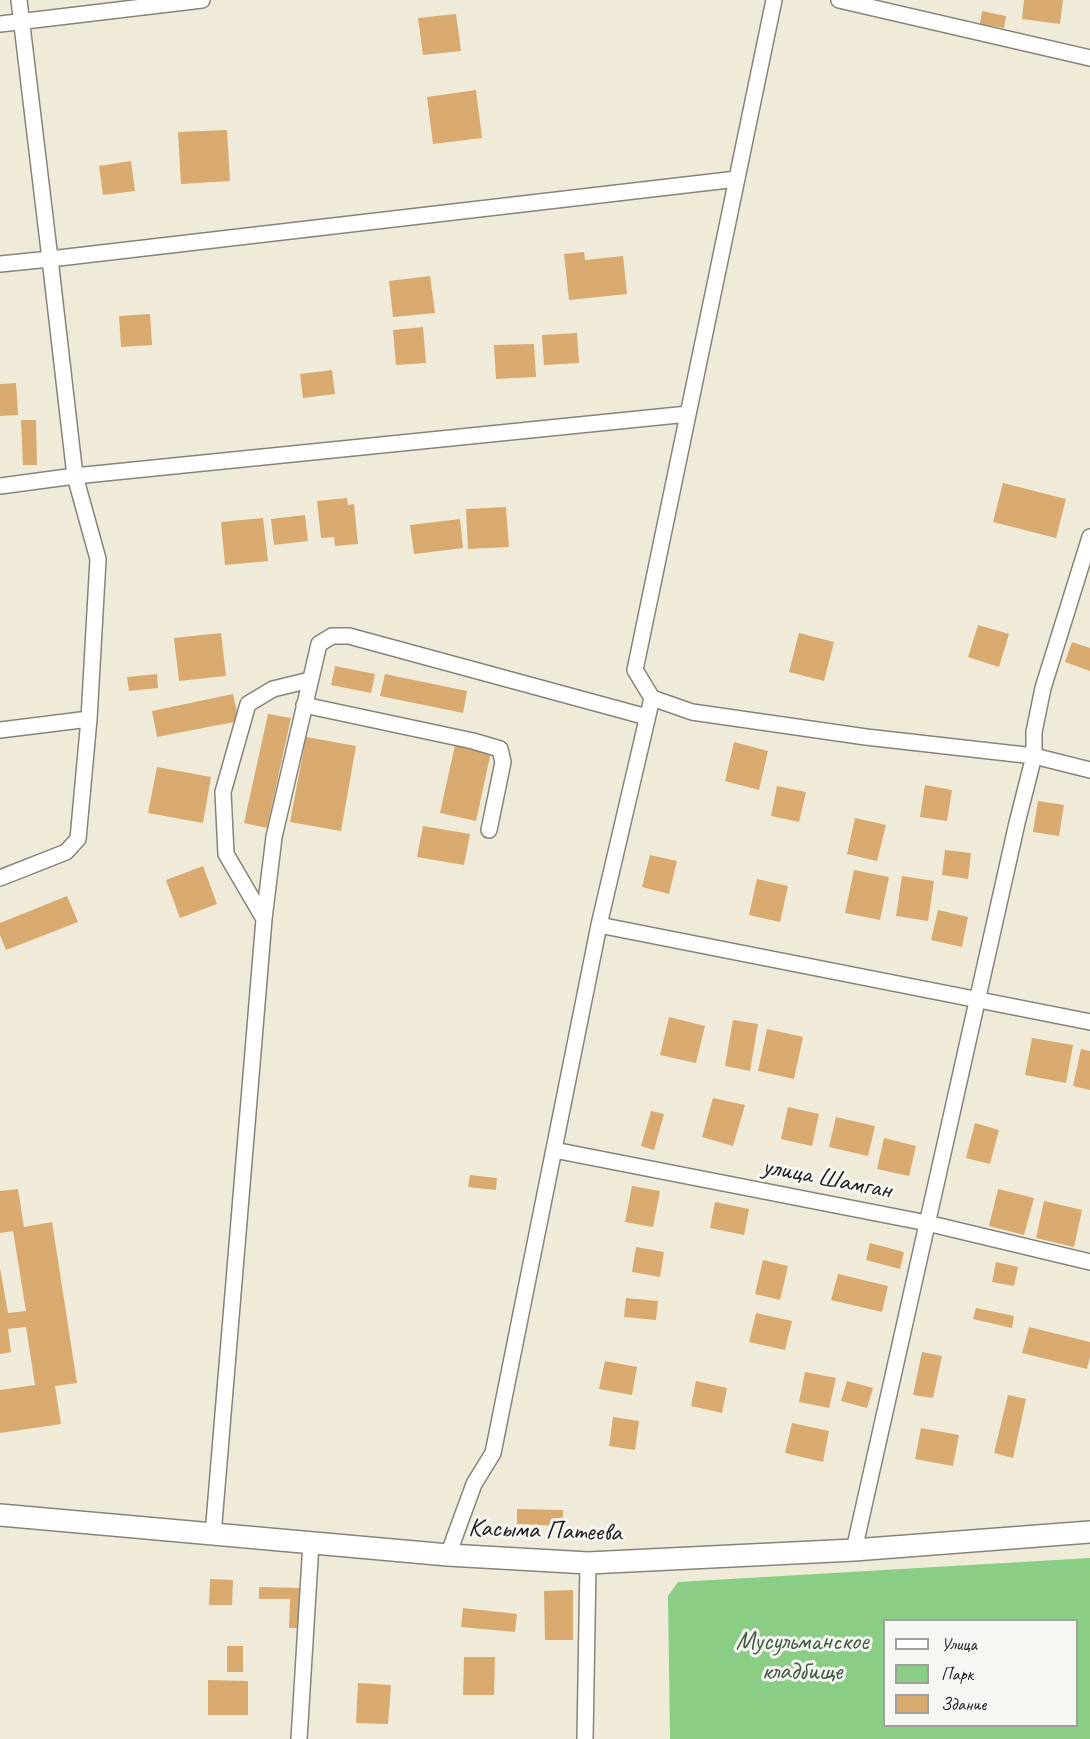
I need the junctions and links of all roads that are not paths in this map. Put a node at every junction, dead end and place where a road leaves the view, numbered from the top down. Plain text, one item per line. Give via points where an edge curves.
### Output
1 (19, 0) edge
2 (202, 0) edge
3 (774, 0) edge
4 (839, 0) edge
5 (20, 21) junction
6 (0, 24) edge
7 (1090, 58) edge
8 (737, 179) junction
9 (50, 259) junction
10 (0, 264) edge
11 (688, 414) junction
12 (75, 476) junction
13 (0, 486) edge
14 (1090, 537) edge
15 (310, 680) junction
16 (652, 698) junction
17 (304, 705) junction
18 (647, 717) junction
19 (88, 719) junction
20 (0, 730) edge
21 (1034, 756) junction
22 (1090, 770) edge
23 (489, 830) dead end
24 (0, 879) edge
25 (264, 919) junction
26 (599, 925) junction
27 (978, 1000) junction
28 (1090, 1022) edge
29 (554, 1150) junction
30 (927, 1223) junction
31 (1090, 1263) edge
32 (0, 1515) edge
33 (1090, 1532) edge
34 (213, 1534) junction
35 (311, 1543) junction
36 (854, 1550) junction
37 (448, 1555) junction
38 (588, 1563) junction
39 (299, 1739) edge
40 (585, 1739) edge

1 - 5 street
2 - 5 street
3 - 8 street
4 - 7 street
5 - 6 street
5 - 9 street
8 - 9 street
8 - 11 street
9 - 10 street
9 - 12 street
11 - 12 street
11 - 16 street via 635,670
12 - 13 street
12 - 19 street via 98,559
14 - 21 street via 1043,688 1034,732
15 - 17 street
15 - 18 street via 320,644 332,636 349,636
15 - 25 street via 273,689 248,704 223,792 226,854
16 - 18 street
16 - 21 street via 704,714
17 - 23 street via 500,749 503,762
17 - 25 street via 274,837
18 - 26 street
19 - 20 street
19 - 24 street via 78,839 66,852
21 - 22 street
21 - 27 street
25 - 34 street
26 - 27 street
26 - 29 street
27 - 28 street
27 - 30 street
29 - 30 street, улица Шамган
29 - 37 street via 493,1453 474,1484
30 - 31 street, улица Шамган
30 - 36 street
32 - 34 main road, Касыма Патеева
33 - 36 main road, Касыма Патеева
34 - 35 main road, Касыма Патеева
35 - 37 main road, Касыма Патеева
35 - 39 street
36 - 38 main road, Касыма Патеева
37 - 38 main road, Касыма Патеева
38 - 40 street

